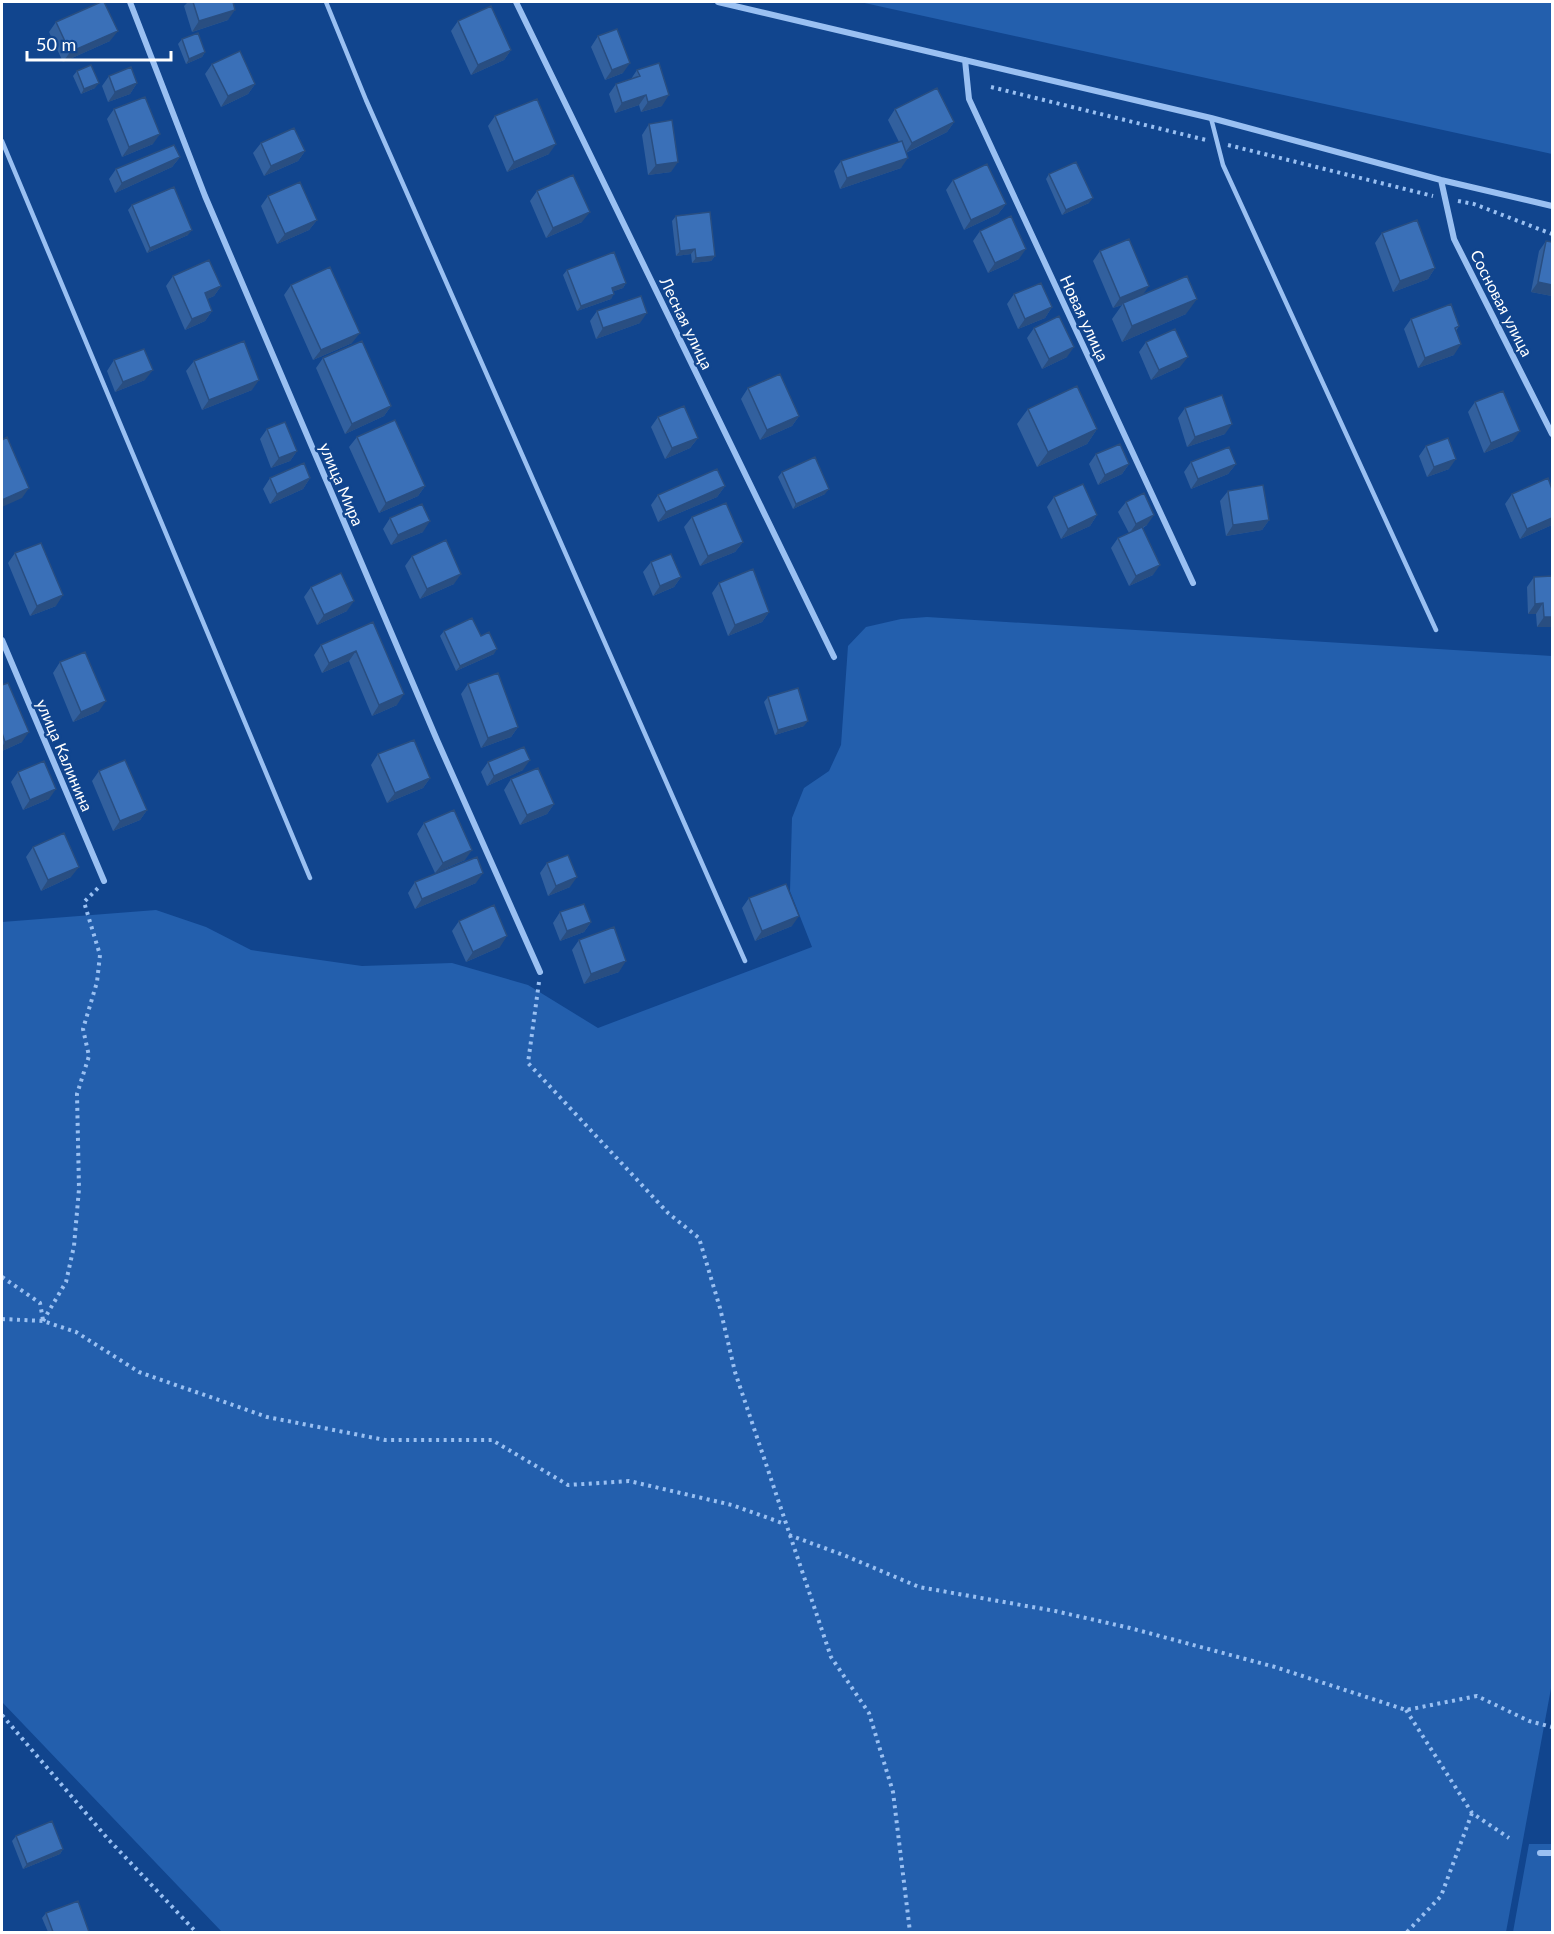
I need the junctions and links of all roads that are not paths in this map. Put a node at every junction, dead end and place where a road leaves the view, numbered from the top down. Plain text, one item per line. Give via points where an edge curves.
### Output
1 (130, 2) edge
2 (326, 2) edge
3 (516, 2) edge
4 (718, 2) edge
5 (965, 60) junction
6 (1211, 118) junction
7 (2, 141) edge
8 (1441, 180) junction
9 (1552, 206) edge
10 (1552, 434) edge
11 (1193, 583) dead end
12 (1436, 630) dead end
13 (2, 640) edge
14 (834, 657) dead end
15 (310, 878) dead end
16 (104, 881) road end
17 (745, 961) dead end
18 (540, 972) road end
19 (1540, 1853) dead end
20 (1552, 1853) edge

1 - 18 street, улица Мира via 205,196
2 - 17 lane
3 - 14 street, Лесная улица
4 - 5 street
5 - 6 street
5 - 11 street, Новая улица via 969,99
6 - 8 street
6 - 12 lane via 1223,165
7 - 15 lane
8 - 9 street
8 - 10 street, Сосновая улица via 1454,239
13 - 16 street, улица Калинина
19 - 20 street

